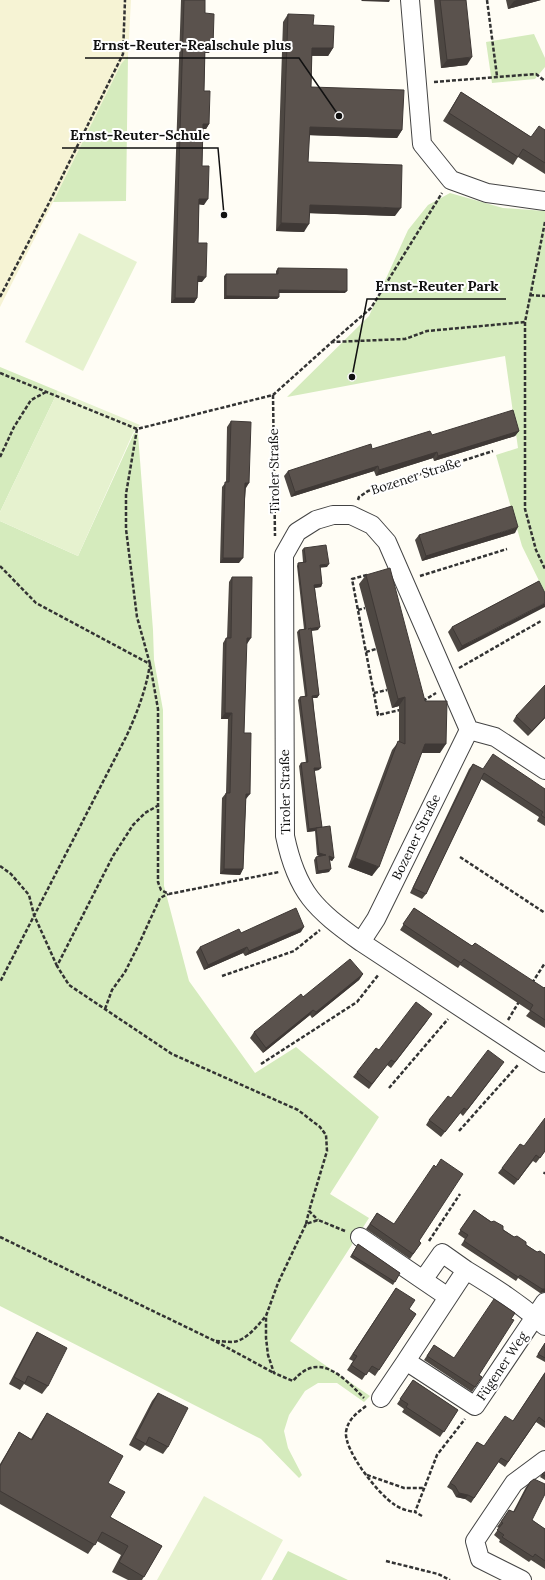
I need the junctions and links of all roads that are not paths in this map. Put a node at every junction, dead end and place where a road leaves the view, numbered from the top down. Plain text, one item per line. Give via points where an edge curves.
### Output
1 (410, 0) edge
2 (545, 201) edge
3 (469, 730) junction
4 (545, 770) edge
5 (361, 942) junction
6 (545, 1064) edge
7 (360, 1237) road end
8 (466, 1270) junction
9 (423, 1280) junction
10 (448, 1297) junction
11 (545, 1302) edge
12 (540, 1321) edge
13 (406, 1360) junction
14 (375, 1401) road end
15 (545, 1460) edge
16 (522, 1580) edge

1 - 2 street via 422,144 451,180 487,193
3 - 4 street via 495,737
3 - 5 street, Bozener Straße via 376,919
3 - 5 street, Tiroler Straße via 386,542 372,525 351,515 333,515 316,520 297,532 284,555 285,836 293,870 310,899 331,921
5 - 6 street, Tiroler Straße
7 - 9 street
8 - 9 street, Fügener Weg via 442,1253
8 - 10 street
8 - 12 street, Fügener Weg via 503,1292
9 - 10 street
10 - 13 street
11 - 12 street, Fügener Weg
12 - 13 street, Fügener Weg via 475,1406
13 - 14 street
15 - 16 street via 514,1483 475,1541 480,1559

